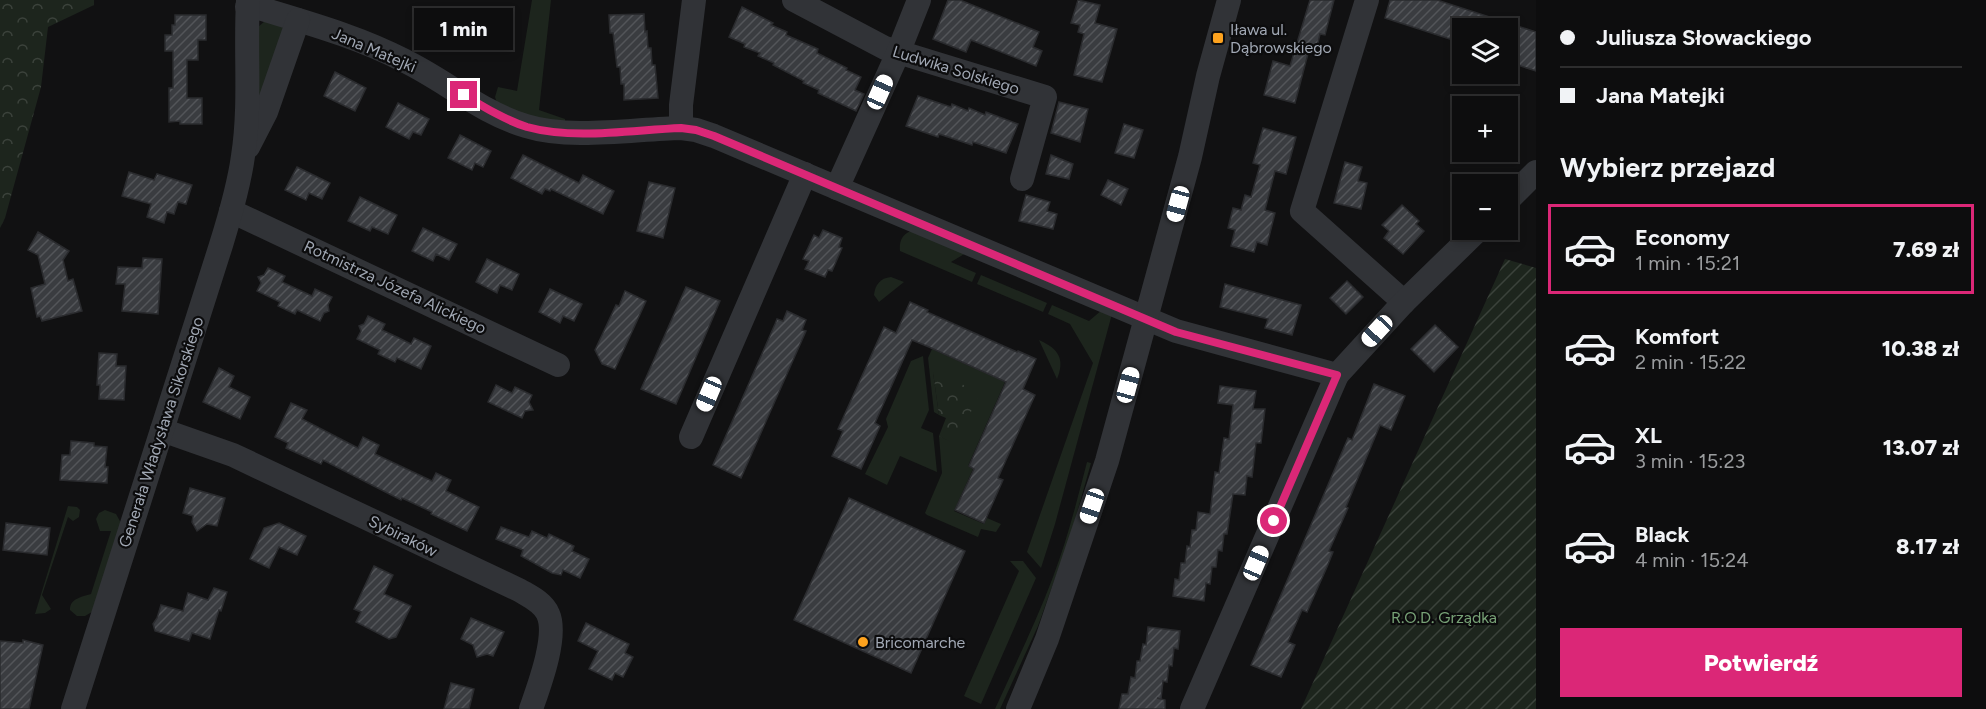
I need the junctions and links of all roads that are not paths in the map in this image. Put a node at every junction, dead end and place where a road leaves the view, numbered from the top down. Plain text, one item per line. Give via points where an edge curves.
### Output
1 (694, 0) edge
2 (794, 0) edge
3 (919, 0) edge
4 (1229, 0) edge
5 (1367, 0) edge
6 (248, 3) edge
7 (298, 20) junction
8 (898, 53) junction
9 (681, 128) junction
10 (244, 154) junction
11 (1536, 172) edge
12 (805, 174) junction
13 (1022, 179) dead end
14 (837, 188) junction
15 (1518, 190) edge
16 (231, 211) junction
17 (1468, 240) edge
18 (1404, 302) junction
19 (1146, 319) junction
20 (558, 365) dead end
21 (1337, 375) junction
22 (162, 430) junction
23 (691, 436) dead end
24 (73, 709) edge
25 (531, 709) edge
26 (1018, 709) edge
27 (1192, 709) edge

1 - 9 street
2 - 8 street, Ludwika Solskiego
3 - 8 street
4 - 19 street
5 - 18 street via 1302,211
6 - 7 street, Jana Matejki
6 - 10 street, Generała Władysława Sikorskiego
7 - 9 street, Jana Matejki via 400,58 483,107 525,126 581,133
7 - 10 street, Generała Władysława Sikorskiego via 266,112
8 - 13 street, Ludwika Solskiego via 1045,97
8 - 14 street
9 - 12 street, Jana Matejki via 714,136
10 - 16 street, Generała Władysława Sikorskiego
11 - 15 street
12 - 14 street, Jana Matejki
12 - 23 street
14 - 19 street, Jana Matejki
16 - 20 street, Rotmistrza Józefa Alickiego
16 - 22 street, Generała Władysława Sikorskiego
17 - 18 street
18 - 21 street
19 - 21 street, Jana Matejki via 1176,332
19 - 26 street via 1107,461 1047,639
21 - 27 street
22 - 24 street, Generała Władysława Sikorskiego
22 - 25 street, Sybiraków via 233,455 538,602 548,614 551,630

